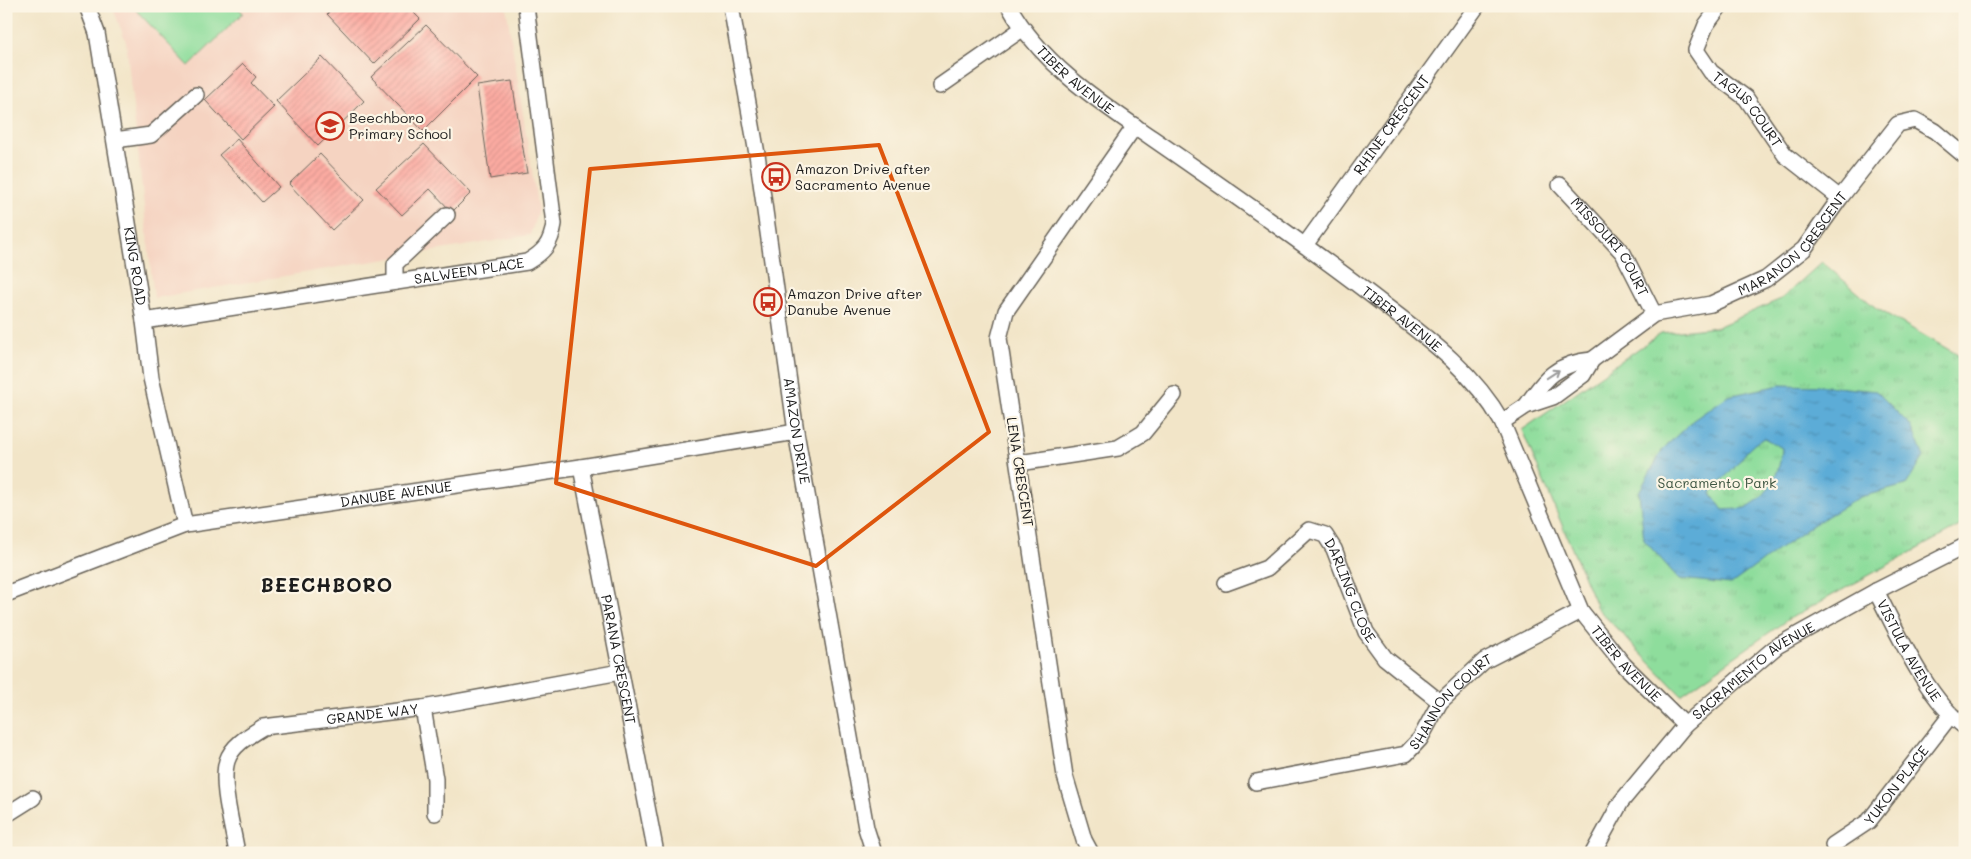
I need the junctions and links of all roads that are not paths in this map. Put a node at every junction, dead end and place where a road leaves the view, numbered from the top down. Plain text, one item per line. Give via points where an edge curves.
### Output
1 (87, 6) edge
2 (526, 6) edge
3 (731, 6) edge
4 (1009, 6) edge
5 (1477, 6) edge
6 (1720, 6) edge
7 (1022, 29) junction
8 (940, 86) dead end
9 (196, 95) dead end
10 (1135, 126) junction
11 (114, 140) junction
12 (1965, 156) edge
13 (1560, 185) dead end
14 (1840, 198) junction
15 (447, 215) dead end
16 (1305, 244) junction
17 (395, 282) junction
18 (1654, 314) junction
19 (144, 321) junction
20 (1174, 395) dead end
21 (1502, 422) junction
22 (796, 432) junction
23 (1019, 463) junction
24 (581, 467) junction
25 (185, 525) junction
26 (1965, 546) edge
27 (1226, 583) dead end
28 (1876, 591) junction
29 (6, 594) edge
30 (1581, 611) junction
31 (620, 672) junction
32 (1440, 702) junction
33 (423, 708) junction
34 (1950, 716) junction
35 (1685, 725) junction
36 (1965, 728) edge
37 (1256, 782) dead end
38 (33, 798) dead end
39 (6, 814) edge
40 (435, 814) dead end
41 (1833, 845) dead end
42 (237, 853) edge
43 (656, 853) edge
44 (874, 853) edge
45 (1091, 853) edge
46 (1593, 853) edge

1 - 11 street, KING ROAD via 97,33
2 - 17 street, SALWEEN PLACE via 554,224 552,239 544,252 527,262
3 - 22 street, AMAZON DRIVE via 757,154
4 - 7 street, TIBER AVENUE
5 - 16 street, RHINE CRESCENT
6 - 14 street, TAGUS COURT via 1706,25 1696,50 1711,72 1746,98 1786,155
7 - 8 street
7 - 10 street, TIBER AVENUE via 1058,69
9 - 11 street via 151,135
10 - 16 street, TIBER AVENUE
10 - 23 street, LENA CRESCENT via 1006,311 999,338
11 - 19 street, KING ROAD
12 - 14 street, MARANON CRESCENT via 1936,131 1915,120 1898,124
13 - 18 street, MISSOURI COURT via 1623,253
14 - 18 street, MARANON CRESCENT via 1804,249 1766,279 1710,304
15 - 17 street via 395,264
16 - 21 street, TIBER AVENUE via 1448,354 1493,405
17 - 19 street, SALWEEN PLACE
18 - 21 street, MARANON CRESCENT via 1592,360 1573,361 1544,380 1526,406
19 - 25 street, KING ROAD via 151,378
20 - 23 street via 1143,433 1118,448
21 - 30 street, TIBER AVENUE
22 - 24 street, DANUBE AVENUE
22 - 44 street, AMAZON DRIVE via 866,828
23 - 45 street, LENA CRESCENT via 1065,776
24 - 25 street, DANUBE AVENUE
24 - 31 street, PARANA CRESCENT
25 - 29 street, DANUBE AVENUE
26 - 28 street, SACRAMENTO AVENUE
27 - 32 street, DARLING CLOSE via 1267,568 1308,530 1325,535 1334,549 1366,632 1385,658
28 - 34 street, VISTULA AVENUE via 1918,669
28 - 35 street, SACRAMENTO AVENUE via 1777,646
30 - 32 street, SHANNON COURT via 1484,661
30 - 35 street, TIBER AVENUE via 1624,666
31 - 33 street, GRANDE WAY
31 - 43 street, PARANA CRESCENT
32 - 37 street, SHANNON COURT via 1420,739 1406,754
33 - 40 street via 435,779
33 - 42 street, GRANDE WAY via 263,727 242,740 228,760 225,780
34 - 36 street, VISTULA AVENUE
34 - 41 street, YUKON PLACE via 1869,821
35 - 46 street, SACRAMENTO AVENUE via 1621,802
38 - 39 street

